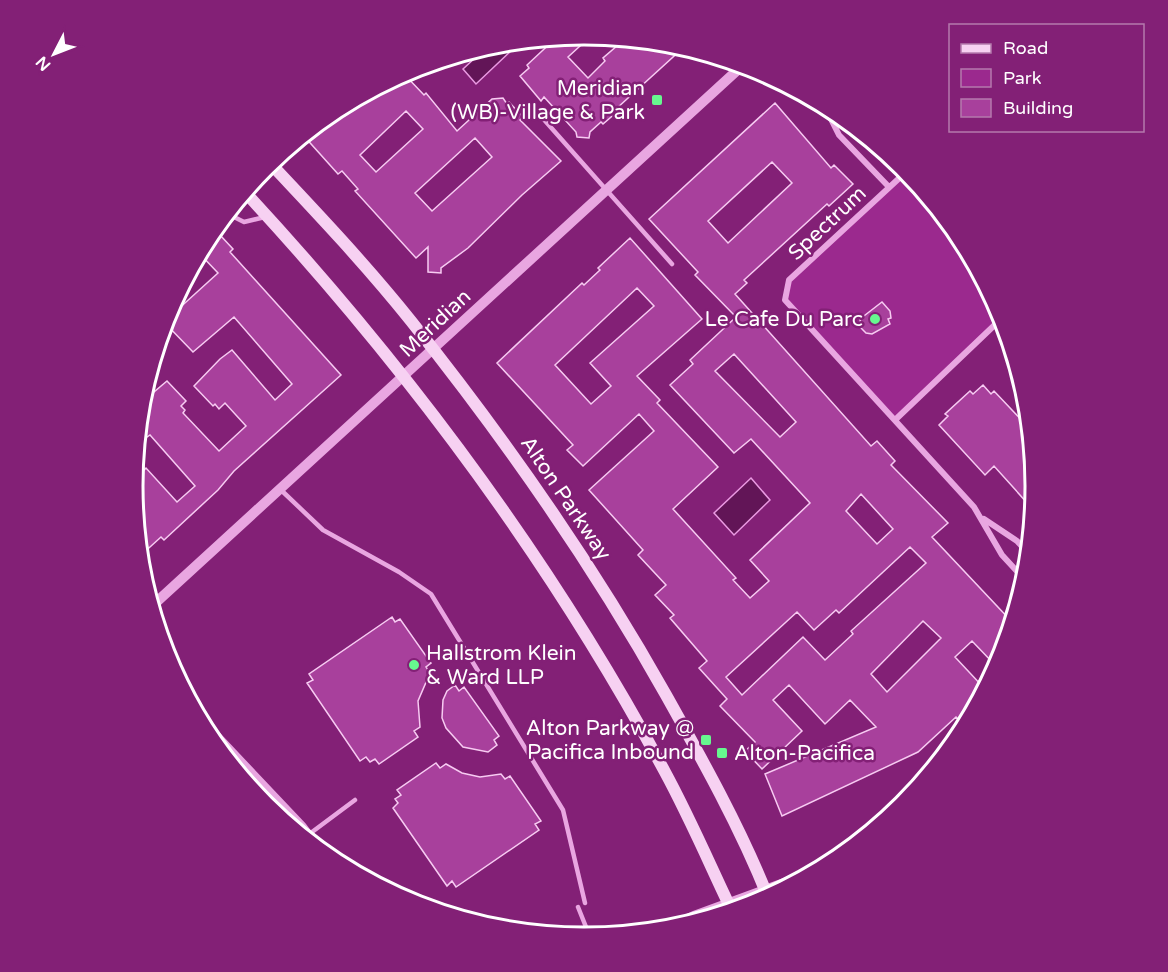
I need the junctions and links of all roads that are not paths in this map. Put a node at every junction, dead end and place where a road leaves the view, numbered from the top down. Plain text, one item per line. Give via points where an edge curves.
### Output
1 (736, 72) edge
2 (539, 114) dead end
3 (832, 121) edge
4 (277, 169) edge
5 (900, 178) edge
6 (889, 187) junction
7 (609, 189) junction
8 (250, 198) edge
9 (267, 216) junction
10 (235, 217) edge
11 (672, 264) dead end
12 (994, 325) edge
13 (434, 350) junction
14 (405, 377) junction
15 (895, 420) junction
16 (281, 490) junction
17 (983, 519) junction
18 (1021, 545) edge
19 (1017, 571) edge
20 (158, 601) edge
21 (355, 800) dead end
22 (311, 832) edge
23 (764, 888) edge
24 (585, 903) dead end
25 (728, 903) edge
26 (578, 907) dead end
27 (586, 927) edge

1 - 7 street, Meridian
2 - 7 lane
3 - 6 street, Spectrum via 839,135
4 - 13 main road, Alton Parkway
5 - 6 street, Spectrum
6 - 15 street, Spectrum via 789,280 785,300
7 - 11 lane
7 - 13 street, Meridian
8 - 9 main road
9 - 10 lane via 244,222
9 - 14 main road
12 - 15 street
13 - 14 street, Meridian
13 - 23 main road, Alton Parkway via 545,498 618,612 708,770
14 - 16 street, Meridian
14 - 25 main road via 480,475 578,623 665,772
15 - 17 street, Spectrum
16 - 20 street, Meridian
16 - 24 lane via 322,530 431,594 563,810
17 - 18 street, Spectrum
17 - 19 street, Spectrum via 1002,555
21 - 22 lane
26 - 27 lane

